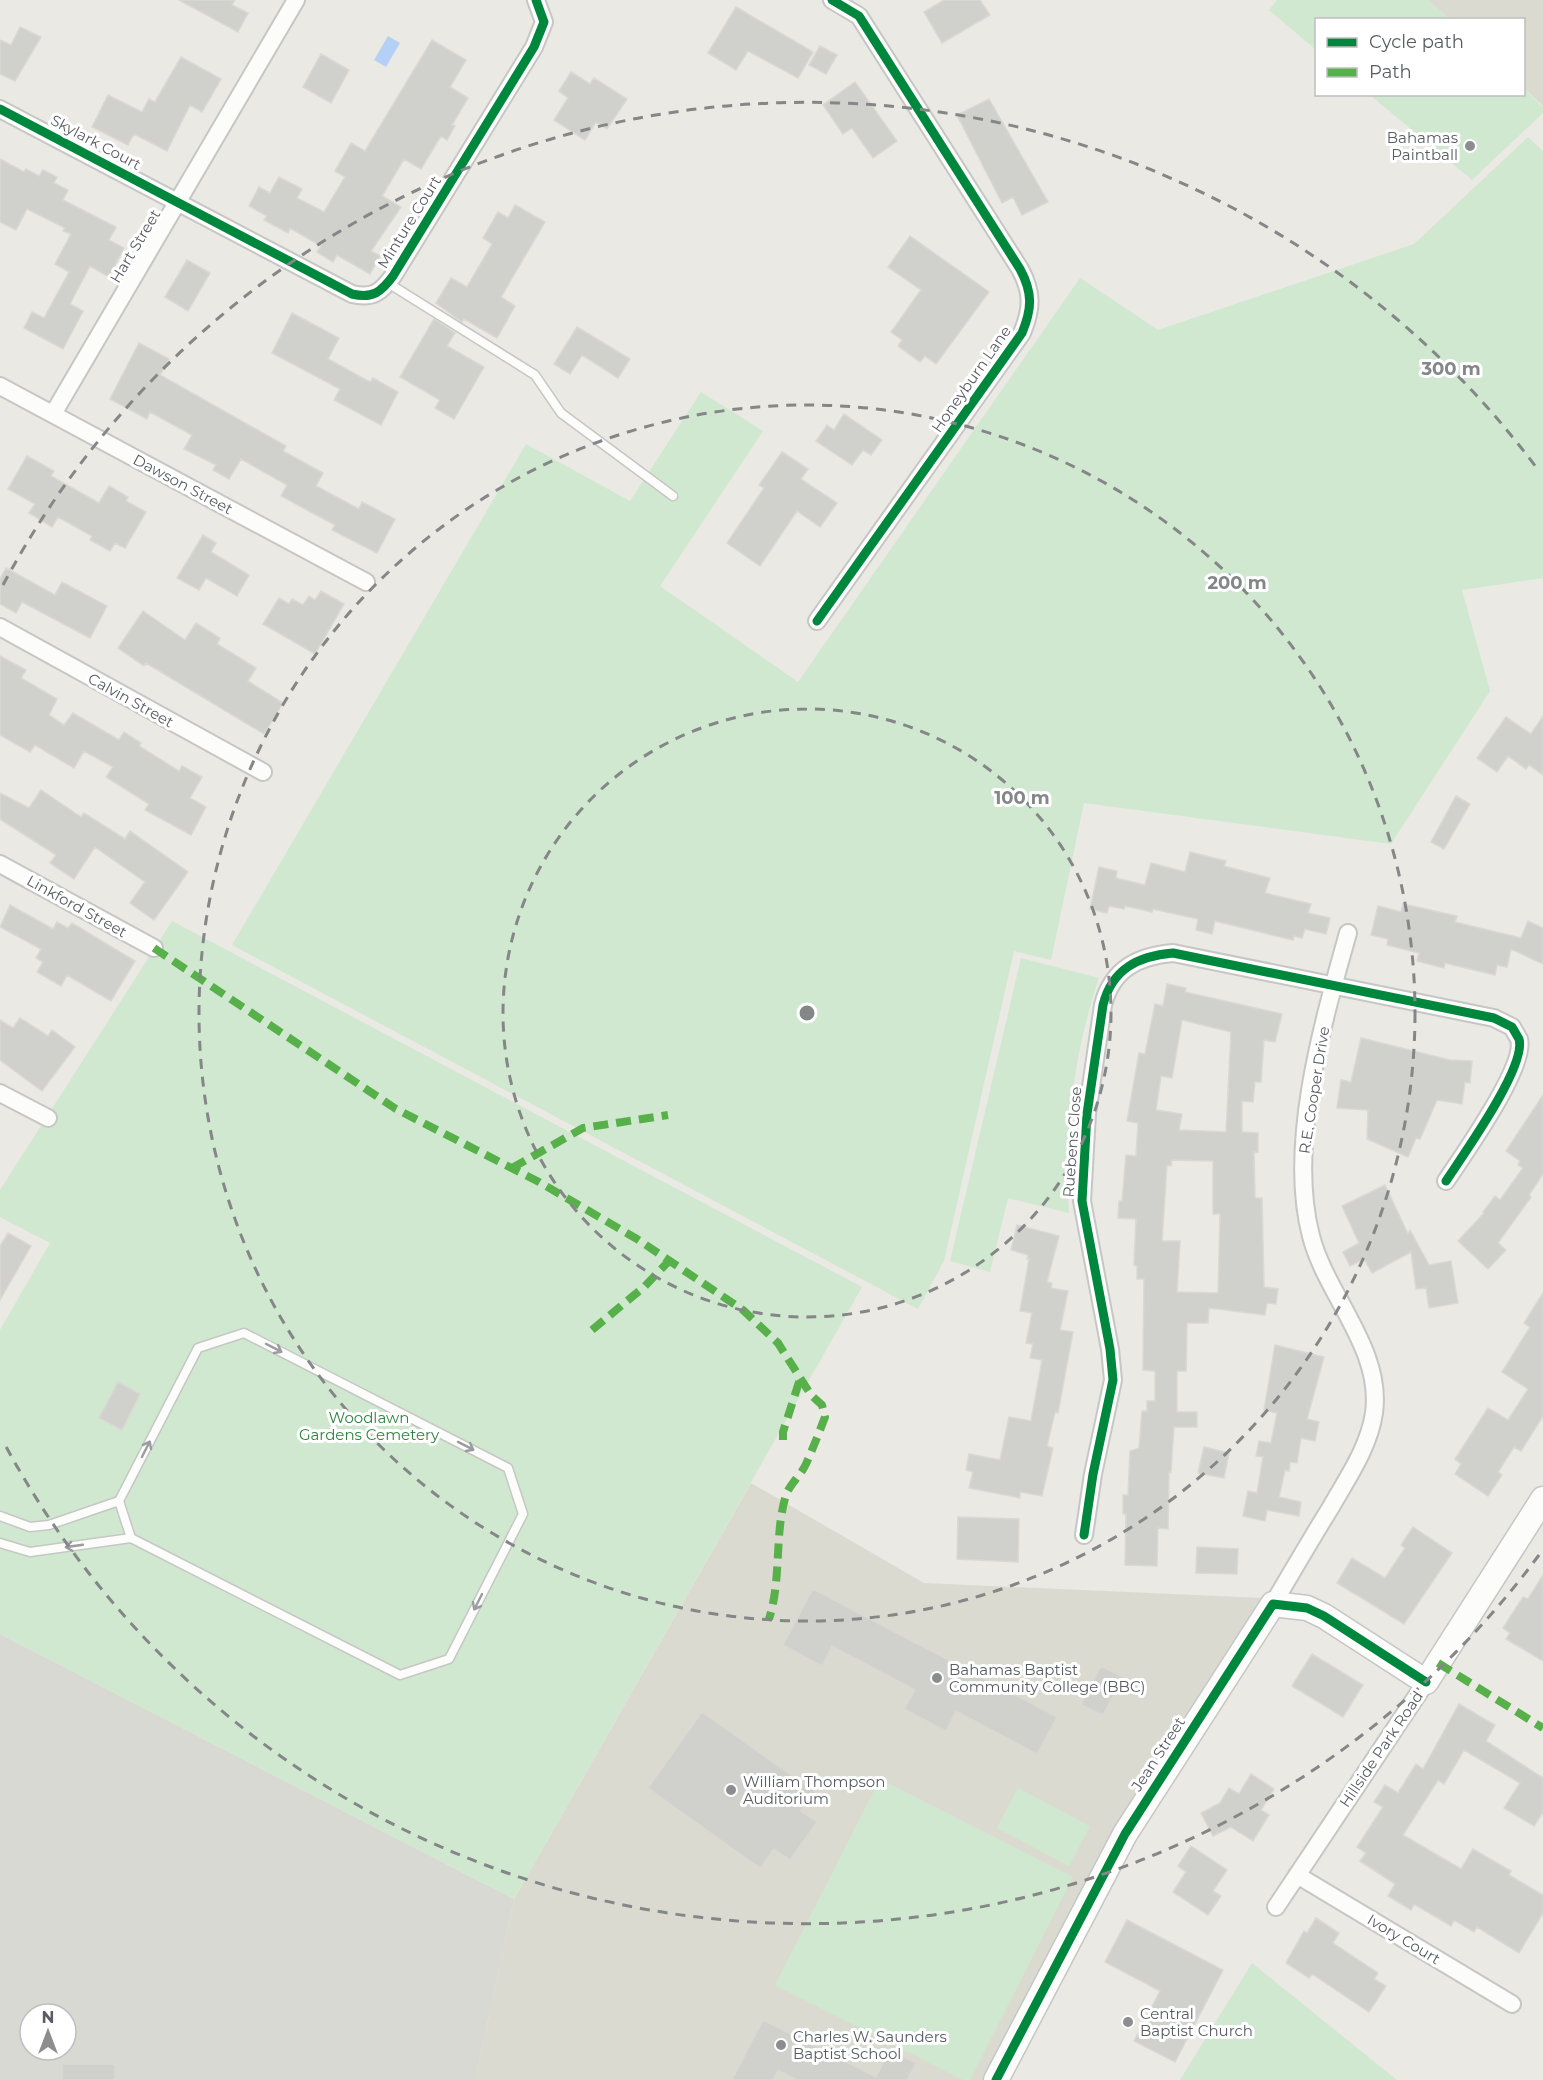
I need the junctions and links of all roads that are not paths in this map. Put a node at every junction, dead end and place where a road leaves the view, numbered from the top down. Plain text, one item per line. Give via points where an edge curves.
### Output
1 (296, 0) edge
2 (536, 0) edge
3 (831, 0) edge
4 (0, 109) edge
5 (178, 202) junction
6 (388, 283) junction
7 (0, 386) edge
8 (53, 414) junction
9 (673, 496) dead end
10 (366, 582) dead end
11 (817, 621) dead end
12 (0, 627) edge
13 (263, 772) dead end
14 (0, 864) edge
15 (1348, 933) dead end
16 (154, 948) dead end
17 (1333, 986) junction
18 (0, 1093) edge
19 (48, 1118) dead end
20 (1446, 1181) dead end
21 (1543, 1499) edge
22 (119, 1501) junction
23 (0, 1516) edge
24 (1084, 1535) dead end
25 (131, 1538) junction
26 (0, 1543) edge
27 (1273, 1604) junction
28 (1426, 1682) junction
29 (1297, 1875) junction
30 (1276, 1906) dead end
31 (1512, 2004) dead end
32 (996, 2080) edge

1 - 5 street, Hart Street
2 - 6 street, Minture Court via 544,22 537,41
3 - 11 street, Honeyburn Lane via 859,16 1020,270 1031,299 1022,333
4 - 5 street, Skylark Court
5 - 6 street, Minture Court via 352,294 374,296
5 - 8 street, Hart Street
6 - 9 lane via 535,375 561,413
7 - 8 street, Dawson Street
8 - 10 street, Dawson Street
12 - 13 street, Calvin Street
14 - 16 street, Linkford Street
15 - 17 street, R.E. Cooper Drive
17 - 20 street, Ruebens Close via 1475,1013 1505,1022 1516,1032 1521,1050 1515,1067
17 - 24 street, Ruebens Close via 1173,953 1147,956 1132,963 1119,971 1110,984 1095,1049 1082,1182 1084,1218 1113,1380
17 - 27 street, R.E. Cooper Drive via 1307,1119 1303,1196 1316,1255 1356,1331 1373,1378 1374,1413 1359,1459
18 - 19 street
21 - 28 street, Hillside Park Road
22 - 23 lane via 49,1525 30,1527
22 - 25 lane
22 -> 25 lane via 198,1348 244,1333 508,1468 524,1514 449,1659 400,1675
25 -> 26 lane via 30,1552
27 - 28 street via 1307,1608 1324,1616
27 - 32 street, Jean Street via 1125,1834
28 - 29 street, Hillside Park Road
29 - 30 street, Hillside Park Road
29 - 31 street, Ivory Court

